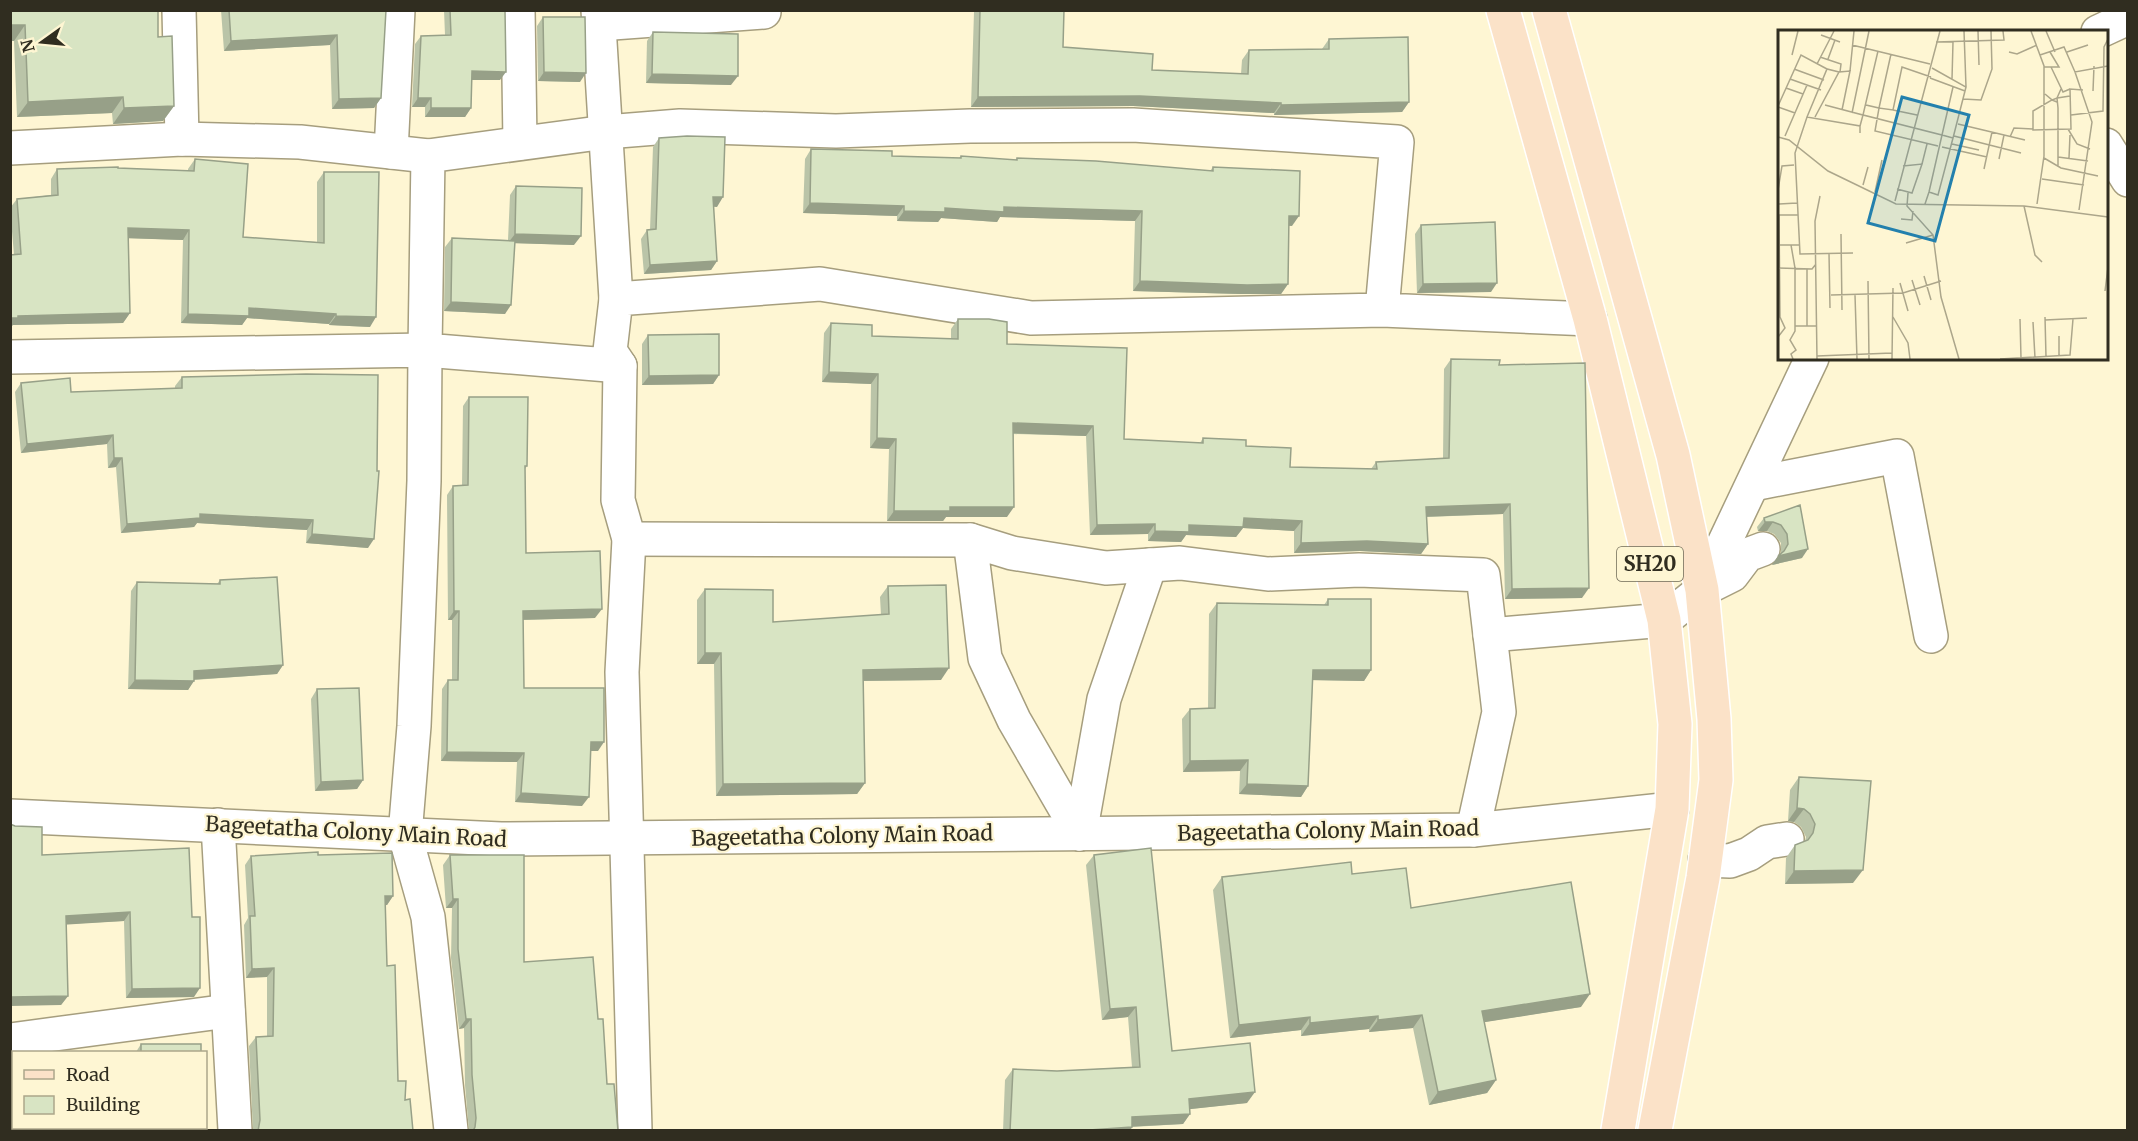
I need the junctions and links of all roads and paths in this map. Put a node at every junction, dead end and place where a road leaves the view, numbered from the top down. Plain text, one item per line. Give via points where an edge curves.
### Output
1 (179, 10) edge
2 (398, 10) edge
3 (518, 10) edge
4 (1503, 10) edge
5 (1549, 10) edge
6 (764, 12) edge
7 (598, 17) edge
8 (2127, 18) edge
9 (2102, 30) edge
10 (606, 132) junction
11 (182, 139) junction
12 (520, 144) junction
13 (10, 148) edge
14 (2108, 148) edge
15 (391, 152) junction
16 (428, 156) junction
17 (2127, 180) edge
18 (616, 299) junction
19 (1382, 310) junction
20 (1590, 319) junction
21 (424, 350) junction
22 (10, 357) edge
23 (1811, 360) edge
24 (620, 366) junction
25 (1753, 484) junction
26 (629, 539) junction
27 (970, 540) junction
28 (1763, 549) dead end
29 (1150, 565) junction
30 (1702, 590) junction
31 (1664, 620) junction
32 (1490, 635) junction
33 (1931, 636) dead end
34 (1672, 808) junction
35 (10, 816) edge
36 (218, 825) junction
37 (1473, 830) junction
38 (1080, 834) junction
39 (405, 835) junction
40 (626, 838) junction
41 (1787, 839) dead end
42 (1705, 860) junction
43 (228, 1011) junction
44 (10, 1040) edge
45 (235, 1131) edge
46 (451, 1131) edge
47 (635, 1131) edge
48 (1618, 1131) edge
49 (1655, 1131) edge

1 - 11 street
2 - 15 street
3 - 12 street
4 - 20 main road, SH20
5 - 30 main road, SH20 via 1673,455
6 - 7 street
7 - 10 street
8 - 9 street
10 - 12 street
10 - 18 street
10 - 19 street via 680,126 836,131 1133,125 1397,142
11 - 13 street
11 - 15 street via 300,141
12 - 16 street
14 - 17 street
15 - 16 street
16 - 21 street
18 - 19 street via 820,284 1031,318
18 - 24 street via 610,351
19 - 20 street
20 - 31 main road, SH20
21 - 22 street
21 - 24 street
21 - 39 street via 424,481 414,726
23 - 25 street
24 - 26 street via 618,501
25 - 30 street
25 - 33 street via 1897,456
26 - 27 street
26 - 40 street via 622,672
27 - 29 street via 1012,553 1106,568
27 - 38 street via 985,658 1014,720
28 - 30 street via 1747,555 1732,575
29 - 32 street via 1180,563 1268,574 1359,570 1483,575
29 - 38 street via 1104,699
30 - 31 street
30 - 42 main road, SH20 via 1716,780
31 - 32 street
31 - 34 main road, SH20 via 1675,724
32 - 37 street via 1499,712
34 - 37 street, Bageetatha Colony Main Road
34 - 48 main road, SH20
35 - 36 street, Bageetatha Colony Main Road
36 - 39 street, Bageetatha Colony Main Road
36 - 43 street
37 - 38 street, Bageetatha Colony Main Road
38 - 40 street, Bageetatha Colony Main Road
39 - 40 street, Bageetatha Colony Main Road
39 - 46 street via 428,917
40 - 47 street
41 - 42 street via 1767,842 1730,861
42 - 49 main road, SH20
43 - 44 street
43 - 45 street

